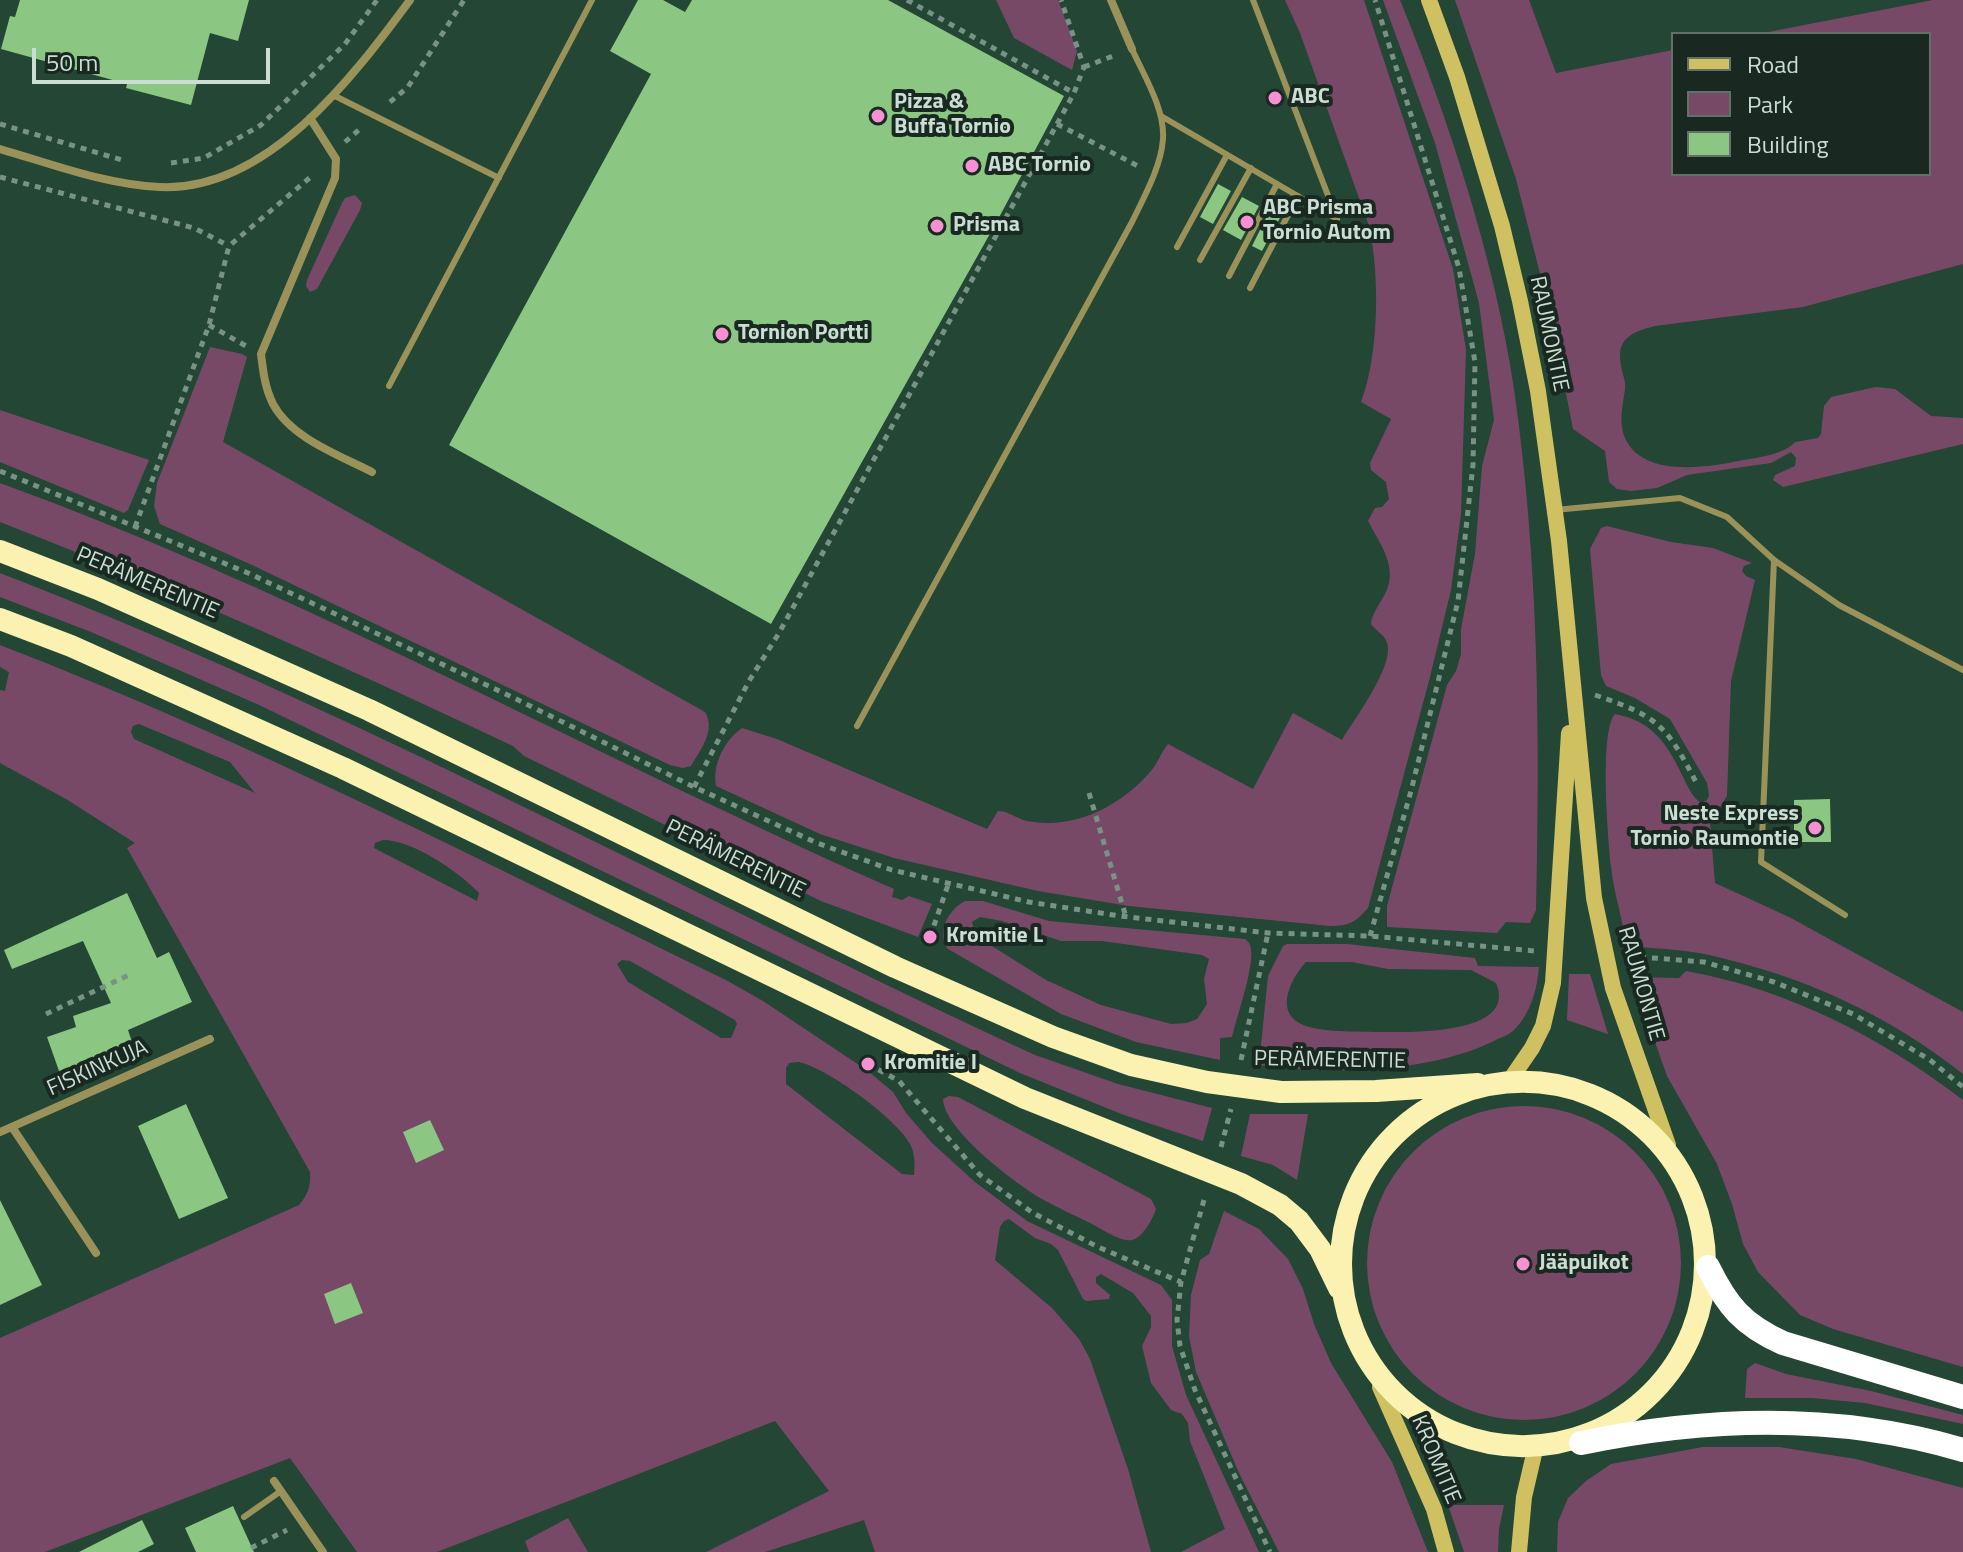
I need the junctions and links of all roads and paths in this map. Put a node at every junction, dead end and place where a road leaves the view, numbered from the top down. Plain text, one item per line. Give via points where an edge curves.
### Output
1 (377, 0) edge
2 (410, 0) edge
3 (592, 0) edge
4 (907, 0) edge
5 (1061, 0) edge
6 (1111, 0) edge
7 (1253, 0) edge
8 (1375, 0) edge
9 (1429, 0) edge
10 (1132, 49) junction
11 (1084, 67) junction
12 (1074, 93) junction
13 (333, 95) junction
14 (1161, 116) junction
15 (310, 118) junction
16 (0, 124) edge
17 (1057, 124) junction
18 (0, 149) edge
19 (1227, 155) junction
20 (134, 163) dead end
21 (161, 165) dead end
22 (1251, 168) junction
23 (1153, 174) junction
24 (0, 177) edge
25 (499, 178) junction
26 (1277, 184) junction
27 (1298, 196) junction
28 (1177, 247) dead end
29 (1200, 260) dead end
30 (1229, 276) dead end
31 (1250, 288) dead end
32 (209, 325) junction
33 (261, 354) junction
34 (389, 386) dead end
35 (0, 471) edge
36 (372, 472) dead end
37 (1555, 510) junction
38 (135, 527) junction
39 (0, 551) edge
40 (1774, 560) junction
41 (0, 619) edge
42 (1963, 670) edge
43 (1572, 687) junction
44 (857, 726) dead end
45 (1698, 786) dead end
46 (694, 787) junction
47 (1089, 793) dead end
48 (948, 885) junction
49 (1845, 915) dead end
50 (1126, 917) junction
51 (1268, 933) junction
52 (1370, 936) junction
53 (930, 937) dead end
54 (1537, 951) dead end
55 (1627, 956) dead end
56 (131, 974) dead end
57 (46, 1014) dead end
58 (210, 1039) dead end
59 (1241, 1061) dead end
60 (868, 1064) dead end
61 (1510, 1080) junction
62 (1478, 1084) junction
63 (1963, 1087) edge
64 (1232, 1108) dead end
65 (12, 1127) junction
66 (0, 1132) edge
67 (1668, 1145) junction
68 (1221, 1147) dead end
69 (1204, 1200) dead end
70 (96, 1253) dead end
71 (1708, 1267) junction
72 (1181, 1282) junction
73 (1339, 1288) junction
74 (1380, 1387) junction
75 (1963, 1397) edge
76 (1581, 1443) junction
77 (1535, 1450) junction
78 (1963, 1450) edge
79 (274, 1481) dead end
80 (281, 1491) junction
81 (244, 1517) dead end
82 (302, 1521) junction
83 (251, 1548) dead end
84 (323, 1552) edge
85 (1270, 1552) edge
86 (1446, 1552) edge
87 (1519, 1552) edge

1 - 21 path via 345,44 261,125 204,158
2 - 13 street
3 - 25 lane
4 - 12 path
5 - 11 path
6 - 10 street
7 - 27 lane via 1337,219
8 - 52 path via 1459,268 1475,362 1473,465 1458,601
9 - 37 main road, RAUMONTIE via 1502,226 1538,391
10 - 11 path
10 - 14 lane
11 - 12 path
12 - 17 path
13 - 15 street
13 - 25 lane
14 - 19 lane
14 - 23 lane via 1164,137
15 - 18 street via 284,141 212,181 165,187 123,184
15 - 33 street via 336,159 335,178
16 - 20 path
17 - 23 path
17 - 46 path
19 - 22 lane
19 - 28 lane
22 - 26 lane
22 - 29 lane
23 - 44 lane via 1132,222
24 - 32 path via 194,228 229,246
25 - 34 lane
26 - 27 lane
26 - 30 lane
27 - 31 lane
32 - 33 path
32 - 38 path
33 - 36 street via 273,405 288,424
35 - 38 path
37 - 40 lane via 1680,498 1727,517
37 - 43 main road, RAUMONTIE
38 - 46 path via 262,580
39 - 62 highway, PERÄMERENTIE via 369,710 895,967 1118,1061 1207,1082 1281,1092
40 - 42 lane via 1839,605
40 - 49 lane via 1761,862
41 - 73 highway via 343,768 1025,1098 1241,1184 1299,1221
43 - 45 path via 1637,709 1666,730
43 - 61 main road, RAUMONTIE via 1553,983 1543,1026
43 - 67 main road, RAUMONTIE via 1594,898 1613,988
46 - 48 path via 817,843
47 - 50 path
48 - 50 path
48 - 53 path
50 - 51 path
51 - 52 path
51 - 59 path
52 - 54 path
55 - 63 path via 1704,962 1774,982 1853,1014 1930,1060
56 - 57 path
58 - 65 street, FISKINKUJA
60 - 72 path via 899,1081 980,1175 1033,1213
61 - 62 highway, PERÄMERENTIE
61 - 67 highway, PERÄMERENTIE via 1540,1079 1601,1095 1630,1111
62 - 73 highway via 1414,1126 1382,1156 1359,1190 1343,1230
64 - 68 path
65 - 66 street, FISKINKUJA
65 - 70 street
67 - 71 highway via 1702,1222
69 - 72 path
71 - 75 highway via 1722,1294 1758,1332
71 - 76 highway via 1681,1345 1627,1407
72 - 85 path via 1177,1320 1186,1369
73 - 74 highway via 1354,1338
74 - 77 highway via 1455,1435
74 - 86 main road, KROMITIE via 1434,1509
76 - 77 highway
76 - 78 highway via 1644,1430 1763,1423 1893,1432
77 - 87 main road
79 - 80 street
80 - 81 lane
80 - 82 street
82 - 83 path
82 - 84 street

